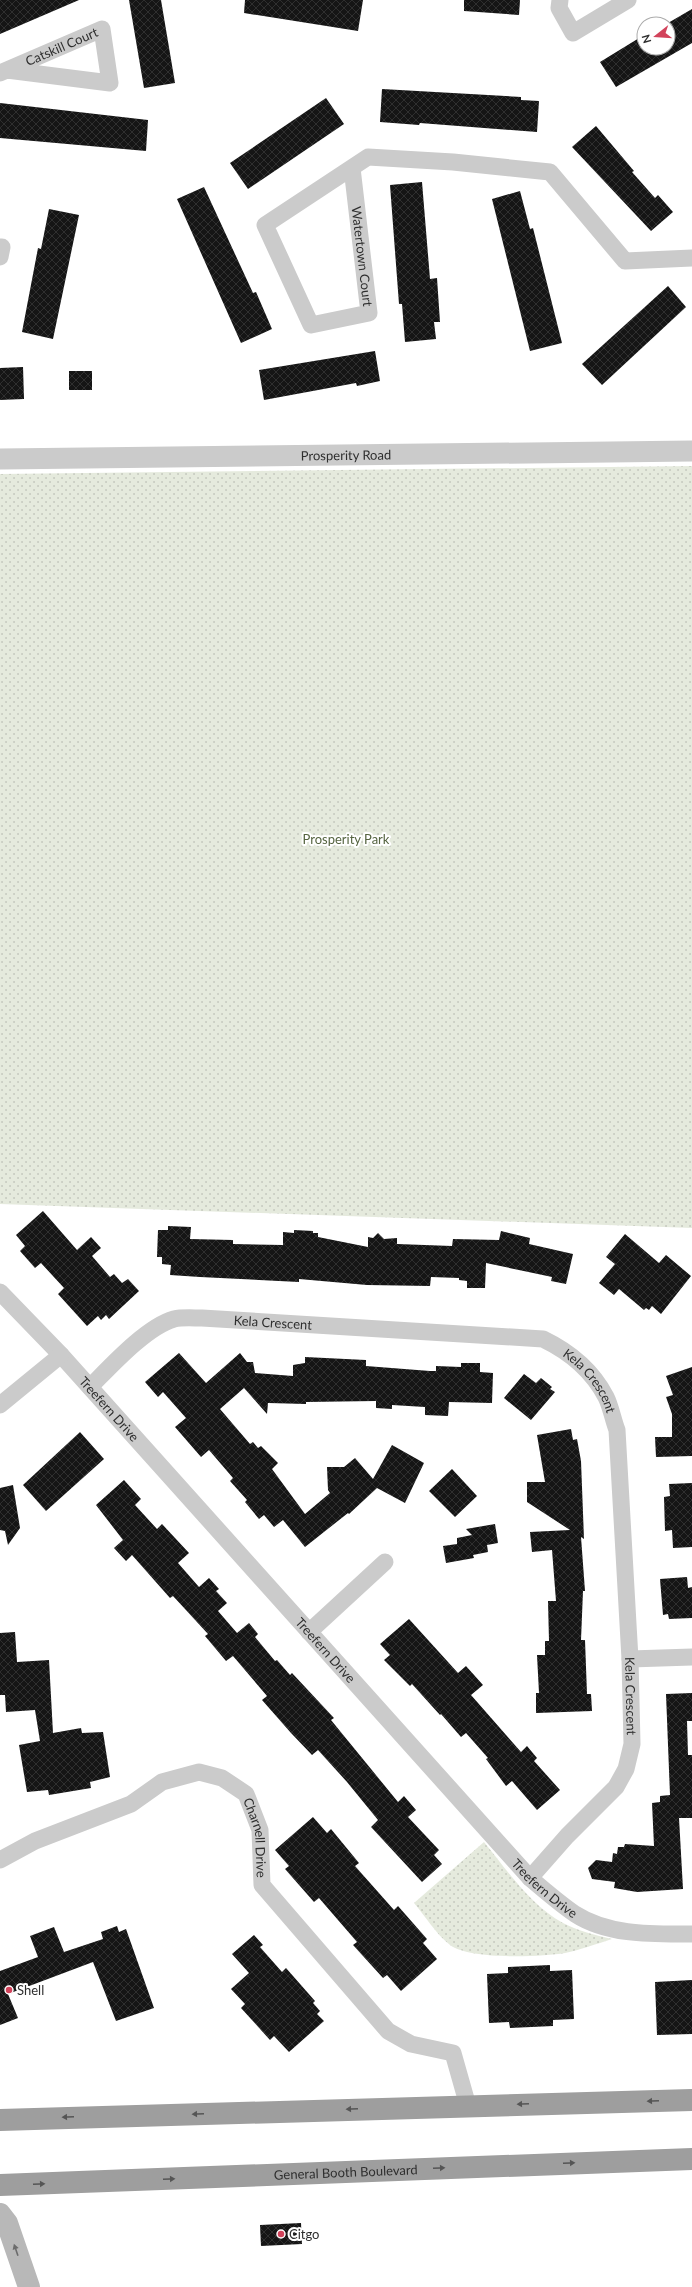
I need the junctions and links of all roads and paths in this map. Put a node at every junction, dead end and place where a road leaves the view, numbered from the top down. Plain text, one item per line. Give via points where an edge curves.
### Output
1 (560, 0) edge
2 (628, 0) edge
3 (3, 72) edge
4 (352, 168) junction
5 (0, 247) edge
6 (0, 257) edge
7 (692, 258) edge
8 (692, 451) edge
9 (0, 459) edge
10 (0, 1292) edge
11 (61, 1355) junction
12 (90, 1387) junction
13 (0, 1405) edge
14 (385, 1562) dead end
15 (309, 1632) junction
16 (692, 1657) edge
17 (630, 1659) junction
18 (0, 1860) edge
19 (530, 1878) junction
20 (692, 1934) edge
21 (692, 2100) edge
22 (468, 2106) junction
23 (0, 2120) edge
24 (692, 2159) edge
25 (0, 2185) edge
26 (0, 2214) edge
27 (29, 2287) edge

1 - 2 street via 559,8 573,33
3 - 3 street, Catskill Court via 110,83 102,29 62,47
4 - 4 street, Watertown Court via 265,225 311,325 369,313
4 - 7 street, Watertown Court via 368,157 550,172 625,261
5 - 6 street
8 - 9 street, Prosperity Road
10 - 11 street, Treefern Drive
11 - 12 street, Treefern Drive
11 - 13 street
12 - 15 street, Treefern Drive
12 - 17 street, Kela Crescent via 158,1326 175,1319 202,1318 543,1339 563,1348 586,1368 607,1398 617,1430
14 - 15 street
15 - 19 street, Treefern Drive
16 - 17 street
17 - 19 street, Kela Crescent via 632,1744 626,1769 616,1787
18 - 22 street, Charnell Drive via 35,1841 131,1804 162,1782 199,1772 222,1778 246,1794 260,1830 262,1885 388,2031 410,2044 453,2053
19 - 20 street, Treefern Drive via 577,1915 603,1926 656,1934
21 -> 22 highway
22 -> 23 highway
25 -> 24 highway, General Booth Boulevard
27 -> 26 main road via 8,2223

